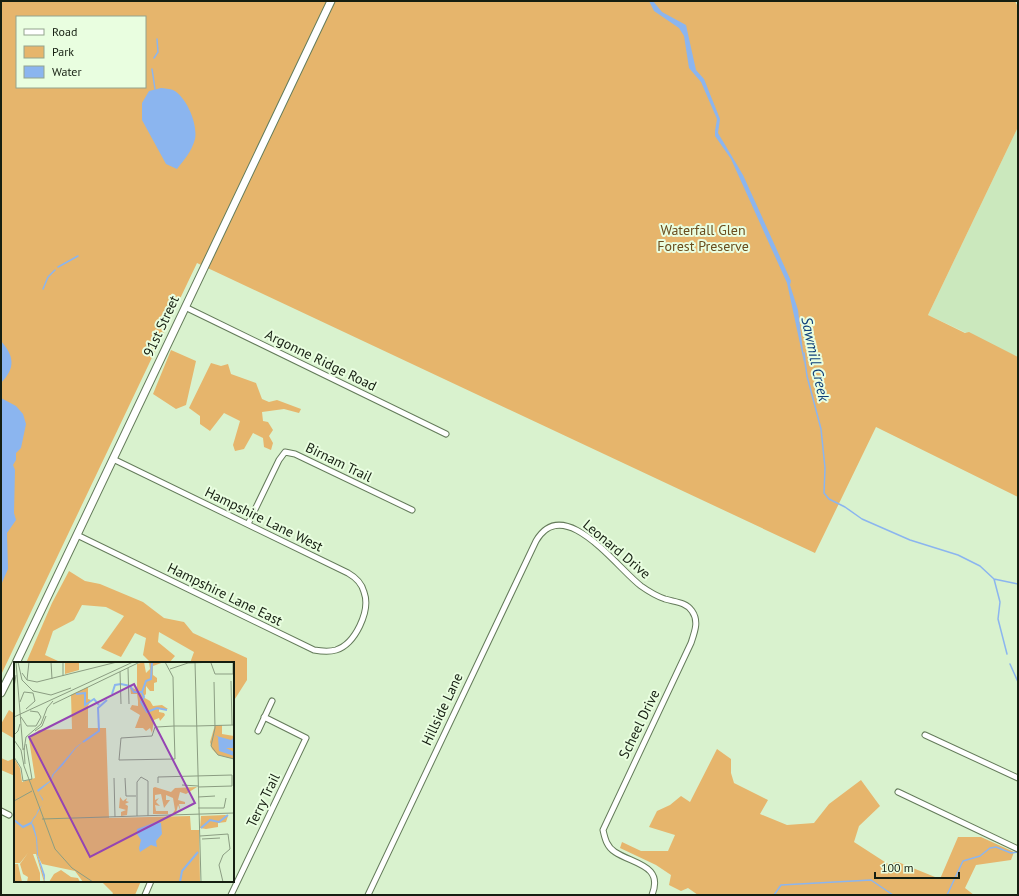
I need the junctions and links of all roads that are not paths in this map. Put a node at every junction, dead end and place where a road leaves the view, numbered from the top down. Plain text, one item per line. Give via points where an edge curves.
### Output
1 (331, 1) edge
2 (185, 307) junction
3 (446, 434) dead end
4 (113, 459) junction
5 (412, 510) dead end
6 (248, 524) junction
7 (77, 535) junction
8 (540, 535) joint
9 (696, 619) joint
10 (358, 627) joint
11 (16, 662) edge
12 (14, 666) edge
13 (1, 694) edge
14 (272, 701) dead end
15 (264, 717) junction
16 (258, 730) dead end
17 (925, 735) dead end
18 (1018, 778) edge
19 (898, 792) dead end
20 (1, 811) edge
21 (9, 814) dead end
22 (1016, 849) edge
23 (151, 882) edge
24 (145, 895) edge
25 (231, 895) edge
26 (368, 895) edge
27 (652, 895) edge

1 - 2 main road, 91st Street
2 - 3 street, Argonne Ridge Road
2 - 4 main road, 91st Street
4 - 6 street, Hampshire Lane West
4 - 7 main road, 91st Street
5 - 6 street, Birnam Trail via 295,454 284,452
6 - 10 street, Hampshire Lane West via 356,578 364,592 365,603
7 - 10 street, Hampshire Lane East via 314,650 336,650 350,640
7 - 11 main road, 91st Street
8 - 9 street, Leonard Drive via 553,526 575,528 641,586 664,598 686,605
8 - 26 street, Hillside Lane
9 - 27 street, Scheel Drive via 696,630 691,642 603,830 605,839 614,851 647,867 655,878
12 - 13 main road, 91st Street
14 - 15 street
15 - 16 street
15 - 25 street, Terry Trail via 306,738
17 - 18 street
19 - 22 street
20 - 21 street
23 - 24 street

